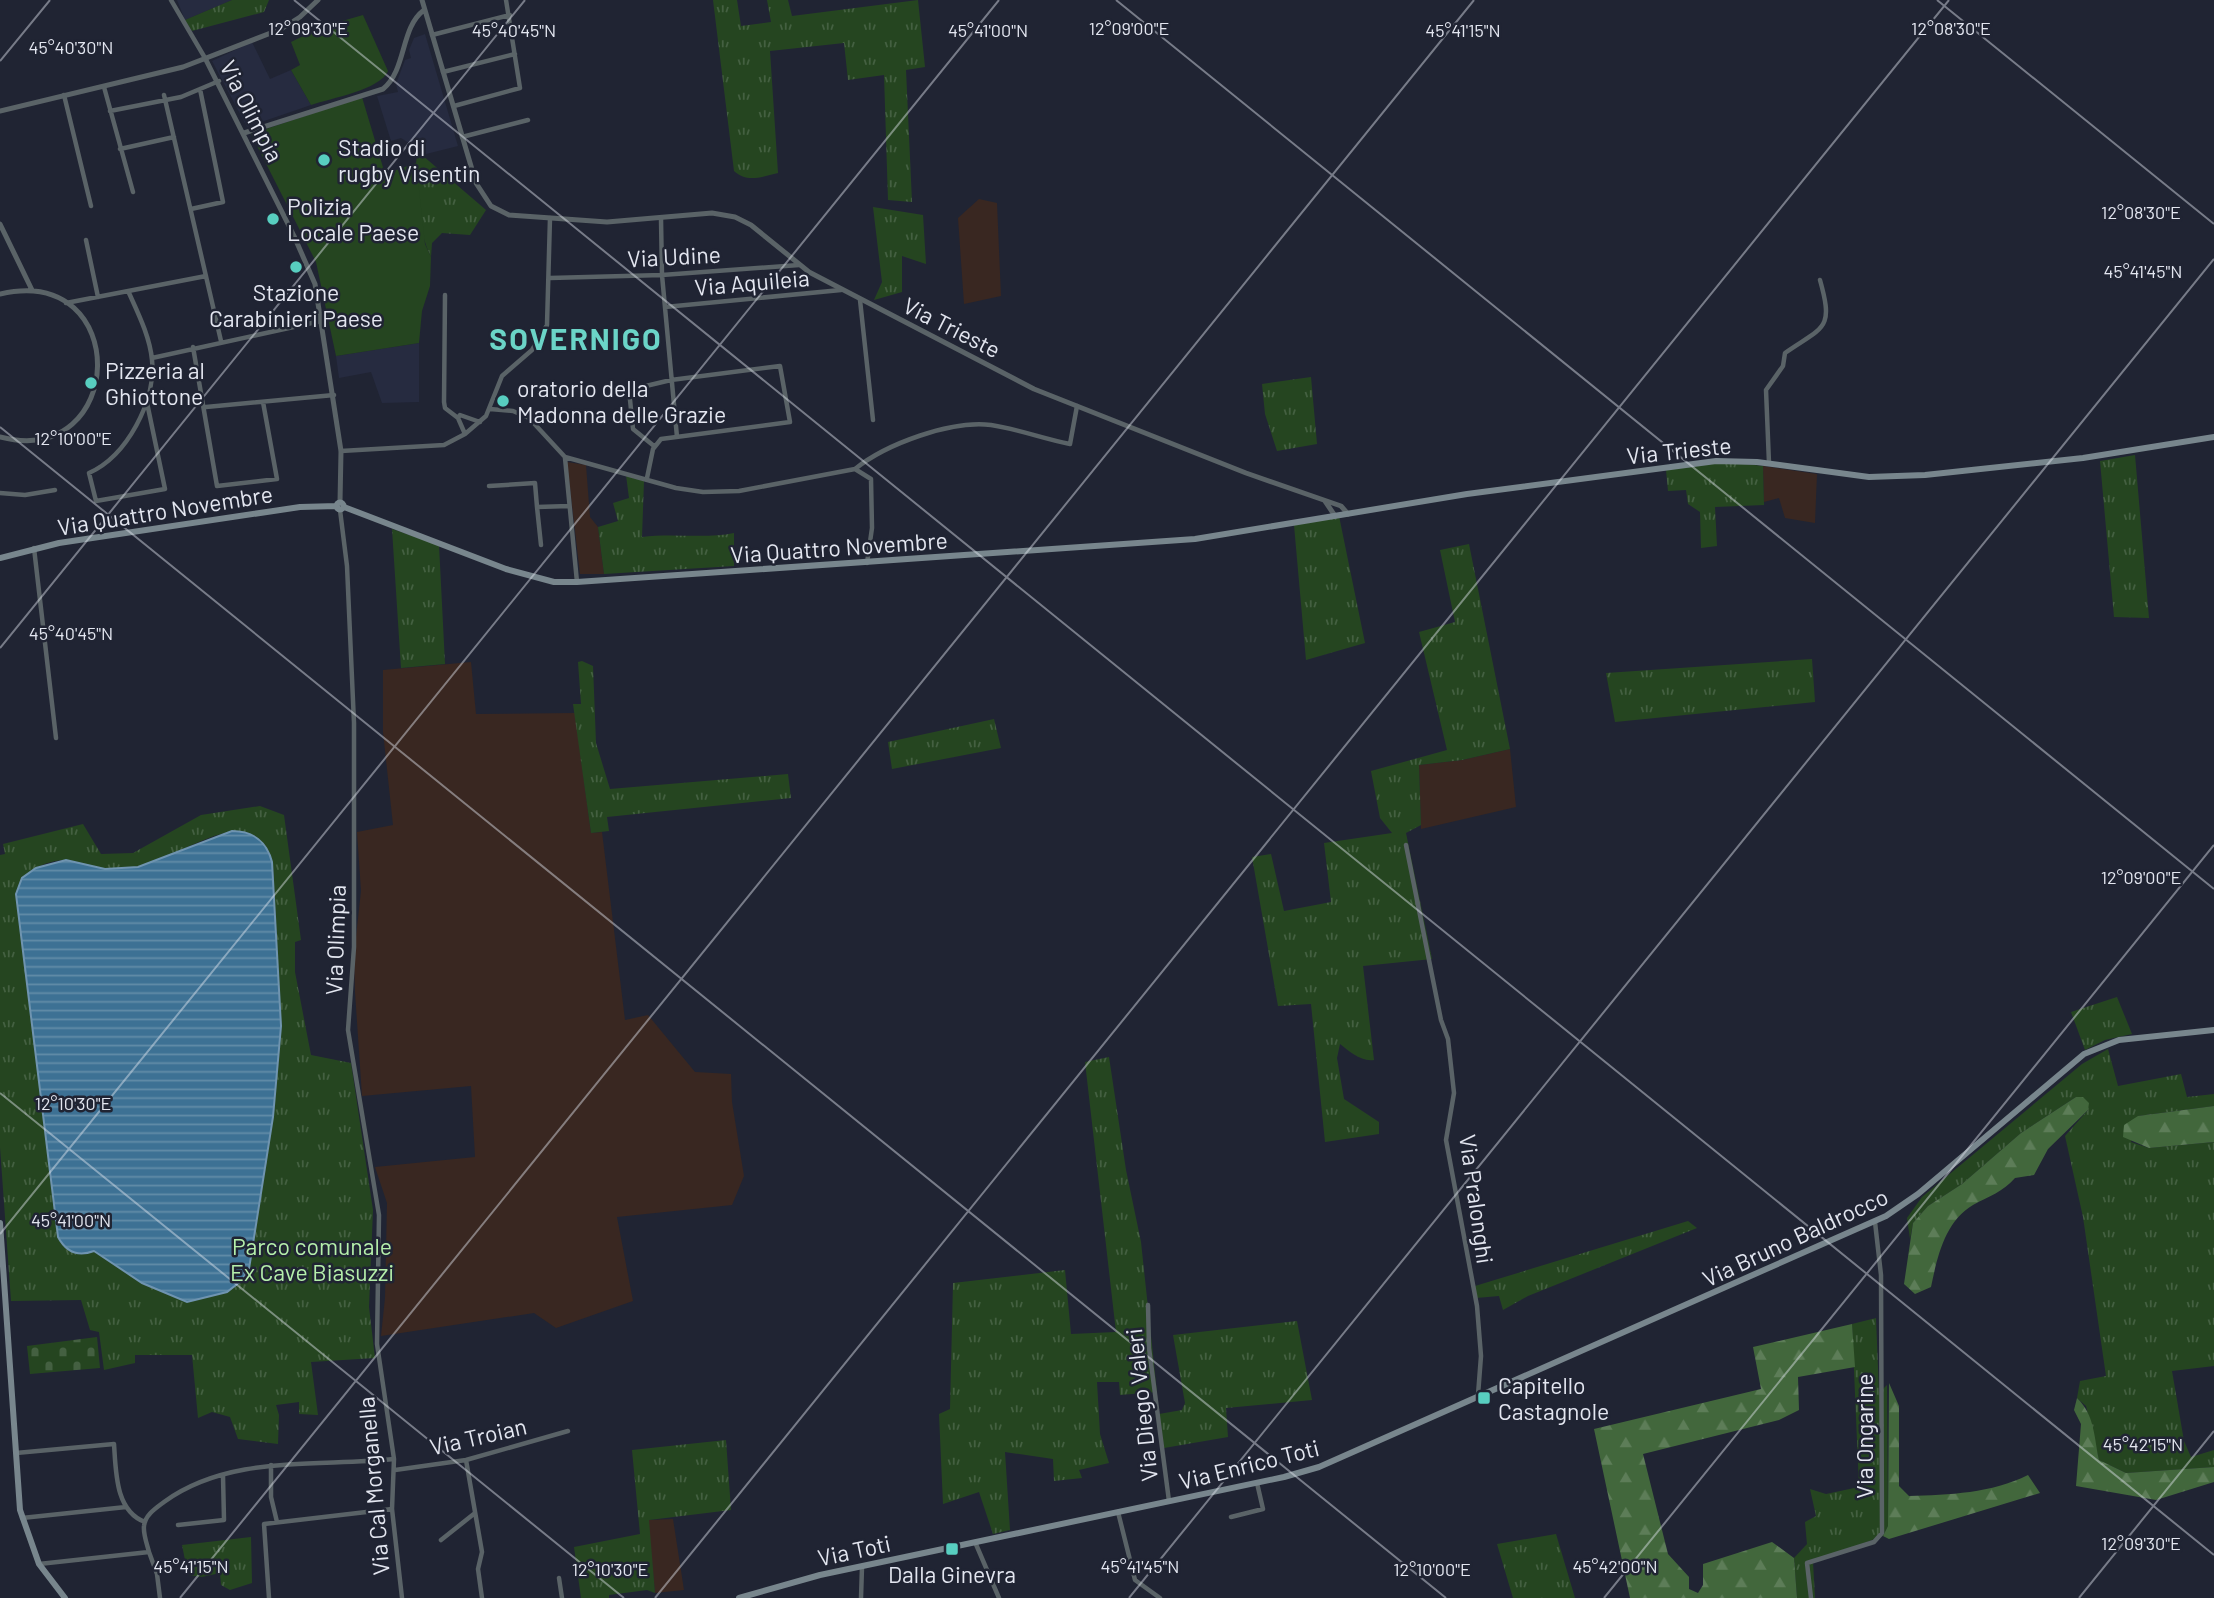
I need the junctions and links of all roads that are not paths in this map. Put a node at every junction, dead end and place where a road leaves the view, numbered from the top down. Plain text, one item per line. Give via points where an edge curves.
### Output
1 (171, 0) edge
2 (318, 0) edge
3 (506, 0) edge
4 (424, 1) edge
5 (424, 10) junction
6 (510, 15) junction
7 (432, 35) junction
8 (515, 54) junction
9 (205, 58) junction
10 (443, 72) junction
11 (219, 81) junction
12 (104, 86) junction
13 (200, 89) junction
14 (64, 95) junction
15 (165, 97) junction
16 (454, 106) junction
17 (0, 111) edge
18 (110, 111) junction
19 (528, 120) dead end
20 (244, 133) junction
21 (174, 137) junction
22 (462, 137) junction
23 (120, 149) junction
24 (134, 192) dead end
25 (91, 206) dead end
26 (191, 209) junction
27 (550, 217) junction
28 (661, 219) junction
29 (0, 224) edge
30 (86, 240) dead end
31 (799, 265) junction
32 (662, 275) junction
33 (206, 276) junction
34 (550, 278) junction
35 (1820, 280) dead end
36 (32, 290) junction
37 (841, 290) junction
38 (129, 293) junction
39 (0, 294) edge
40 (445, 295) dead end
41 (98, 297) junction
42 (860, 300) junction
43 (66, 303) junction
44 (665, 307) junction
45 (320, 321) junction
46 (221, 341) junction
47 (193, 347) junction
48 (152, 358) junction
49 (671, 380) junction
50 (334, 395) junction
51 (146, 398) junction
52 (263, 402) junction
53 (1077, 406) junction
54 (206, 407) junction
55 (490, 409) junction
56 (458, 418) junction
57 (873, 420) dead end
58 (480, 422) junction
59 (465, 434) junction
60 (0, 437) edge
61 (677, 437) junction
62 (2214, 437) edge
63 (654, 446) junction
64 (341, 452) junction
65 (565, 457) junction
66 (1769, 463) junction
67 (855, 469) junction
68 (647, 478) junction
69 (489, 486) dead end
70 (55, 490) dead end
71 (0, 493) edge
72 (1325, 501) junction
73 (569, 506) junction
74 (340, 507) junction
75 (537, 507) junction
76 (1348, 514) junction
77 (1335, 516) junction
78 (541, 545) dead end
79 (34, 548) junction
80 (0, 558) edge
81 (867, 563) junction
82 (578, 582) junction
83 (56, 738) dead end
84 (1406, 845) dead end
85 (2214, 1030) edge
86 (1875, 1222) junction
87 (0, 1223) edge
88 (1149, 1305) dead end
89 (381, 1370) joint
90 (1516, 1379) joint
91 (1478, 1395) junction
92 (568, 1431) dead end
93 (16, 1453) junction
94 (394, 1459) junction
95 (466, 1460) junction
96 (271, 1465) junction
97 (395, 1470) junction
98 (223, 1476) junction
99 (1257, 1483) junction
100 (1169, 1502) junction
101 (127, 1507) junction
102 (392, 1509) junction
103 (1118, 1512) junction
104 (475, 1513) junction
105 (1231, 1517) dead end
106 (22, 1518) junction
107 (145, 1522) junction
108 (277, 1522) junction
109 (178, 1525) dead end
110 (441, 1540) dead end
111 (976, 1542) junction
112 (149, 1552) junction
113 (39, 1564) junction
114 (862, 1567) junction
115 (559, 1578) dead end
116 (65, 1598) edge
117 (160, 1598) edge
118 (269, 1598) edge
119 (402, 1598) edge
120 (482, 1598) edge
121 (562, 1598) edge
122 (739, 1598) edge
123 (861, 1598) edge
124 (999, 1598) edge
125 (1160, 1598) edge
126 (1811, 1598) edge

1 - 9 street
2 - 9 street via 281,29
3 - 6 street
4 - 5 street, Via Trieste
5 - 7 street, Via Trieste
5 - 20 street via 413,25 396,76 383,89
6 - 7 street
6 - 8 street
7 - 10 street, Via Trieste
8 - 10 street
8 - 16 street via 520,88
9 - 11 street, Via Olimpia
9 - 12 street
10 - 16 street, Via Trieste
11 - 13 street
11 - 20 street, Via Olimpia
12 - 14 street
12 - 18 street
13 - 15 street
13 - 26 street via 223,202
14 - 17 street
14 - 25 street
15 - 18 street
15 - 21 street
16 - 22 street, Via Trieste
18 - 23 street
19 - 22 street
20 - 45 street, Via Olimpia via 315,284
21 - 23 street
21 - 26 street
22 - 27 street, Via Trieste via 477,183 491,206 509,215
23 - 24 street
26 - 33 street
27 - 28 street, Via Trieste via 607,222
27 - 34 street
28 - 31 street, Via Trieste via 712,213 735,217
28 - 32 street
29 - 36 street
30 - 41 street
31 - 32 street, Via Udine
31 - 37 street, Via Trieste
32 - 34 street, Via Udine
32 - 44 street
33 - 38 street
33 - 46 street
34 - 55 street via 547,325 532,350 502,376
35 - 66 street via 1828,309 1825,323 1785,353 1783,366 1766,390
36 - 39 street
36 - 43 street
37 - 42 street, Via Trieste
37 - 44 street, Via Aquileia
38 - 41 street
38 - 48 street
40 - 56 street via 444,402
41 - 43 street
42 - 53 street, Via Trieste via 1034,389
42 - 57 street
43 - 60 street via 86,321 97,346 100,373 92,398 76,420 54,435 27,441
44 - 49 street
45 - 46 street
45 - 50 street, Via Olimpia
46 - 47 street
47 - 48 street
47 - 54 street
48 - 51 street
49 - 61 street
49 - 61 street via 780,366 790,422
49 - 63 street via 629,390 633,429
50 - 52 street
50 - 64 street, Via Olimpia
51 - 51 street via 120,450 89,473 96,501 165,489
52 - 54 street
52 - 54 street via 278,479 217,486
53 - 67 street via 1070,444 994,425 971,425 911,440 880,452
53 - 72 street, Via Trieste
55 - 58 street
55 - 65 street via 522,414
56 - 58 street via 467,416
56 - 59 street
58 - 59 street
59 - 64 street via 444,445
61 - 63 street via 661,439
62 - 66 main road, Via Trieste via 2082,458 1925,475 1869,477
63 - 68 street
64 - 74 street, Via Olimpia
65 - 68 street
65 - 73 street
66 - 76 main road, Via Trieste via 1716,461
67 - 68 street via 727,492 676,488
67 - 81 street via 872,479
69 - 75 street via 536,483
70 - 71 street
72 - 76 street, Via Trieste via 1344,507
72 - 77 street
73 - 75 street
73 - 82 street
74 - 79 main road, Via Quattro Novembre via 300,507
74 - 82 main road, Via Quattro Novembre via 506,569 554,582
74 - 89 street, Via Olimpia via 354,723 354,922 348,1030 379,1215 377,1344
75 - 78 street
76 - 77 main road, Via Quattro Novembre
77 - 81 main road, Via Quattro Novembre via 1195,539
79 - 80 main road, Via Quattro Novembre
79 - 83 street
81 - 82 main road, Via Quattro Novembre
84 - 91 street, Via Pralonghi via 1448,1039 1454,1104 1446,1140 1477,1306
85 - 86 main road, Via Bruno Baldrocco via 2119,1040 2084,1054 1918,1194
86 - 90 main road, Via Bruno Baldrocco
86 - 126 street, Via Ongarine via 1881,1275 1882,1533 1874,1542 1807,1563
87 - 93 main road
88 - 100 street, Via Diego Valeri
89 - 94 street, Via Cal Morganella
90 - 91 main road, Via Enrico Toti
91 - 99 main road, Via Enrico Toti via 1319,1467
92 - 95 street, Via Troian
93 - 101 street via 114,1444 116,1484
93 - 106 main road
94 - 96 street
94 - 97 street, Via Cal Morganella
95 - 97 street, Via Troian
95 - 104 street
96 - 98 street
96 - 108 street
97 - 102 street, Via Cal Morganella
98 - 107 street via 180,1492 152,1511
98 - 109 street via 224,1520
99 - 100 main road, Via Enrico Toti
99 - 105 street via 1263,1509
100 - 103 main road, Via Enrico Toti
101 - 106 street
101 - 107 street
102 - 108 street
102 - 119 street, Via Cal Morganella
103 - 111 main road, Via Enrico Toti
103 - 125 street via 1135,1580
104 - 110 street
104 - 120 street via 482,1552 478,1569
106 - 113 main road
107 - 112 street
108 - 118 street via 264,1524
111 - 114 main road, Via Toti
111 - 124 street
112 - 113 street
112 - 117 street
113 - 116 main road
114 - 122 main road, Via Toti
114 - 123 street
115 - 121 street

